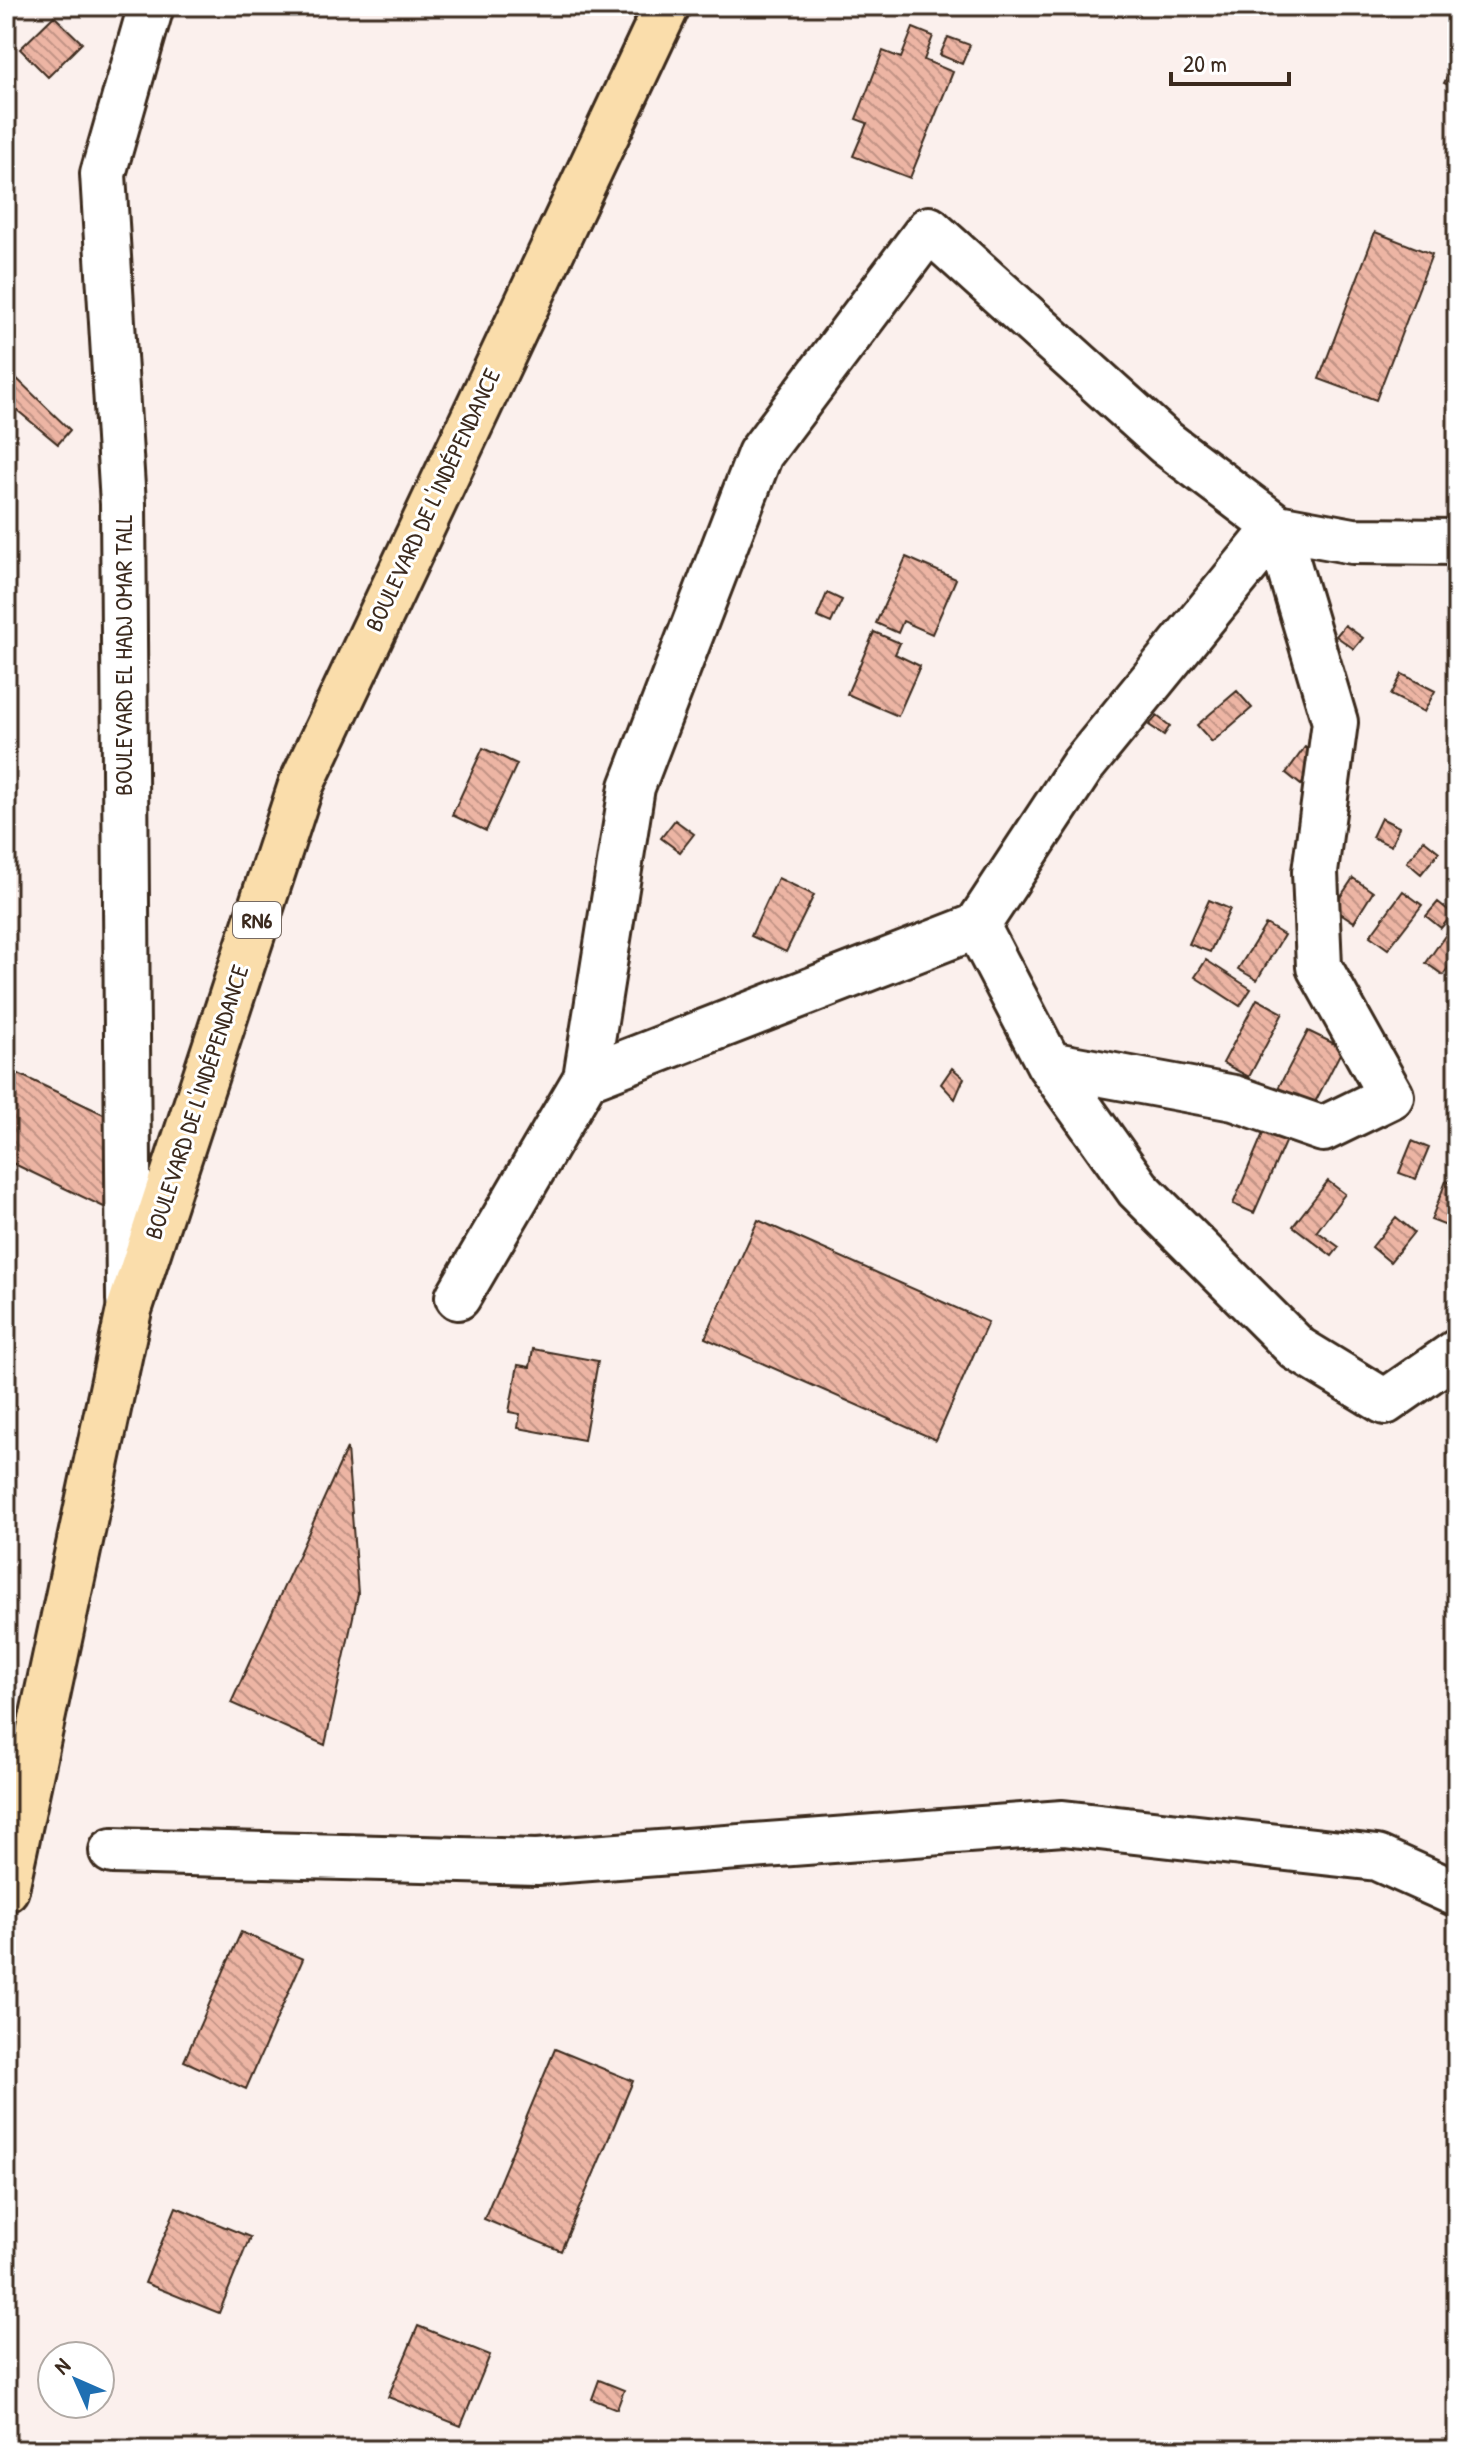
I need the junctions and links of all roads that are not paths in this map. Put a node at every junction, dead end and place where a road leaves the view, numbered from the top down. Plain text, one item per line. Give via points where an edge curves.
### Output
1 (151, 6) edge
2 (667, 6) edge
3 (1277, 527) junction
4 (1457, 542) edge
5 (977, 926) junction
6 (1049, 1064) junction
7 (586, 1078) junction
8 (458, 1297) dead end
9 (129, 1310) junction
10 (1457, 1352) edge
11 (112, 1851) dead end
12 (6, 1889) edge
13 (1457, 1894) edge

1 - 9 street, BOULEVARD EL HADJ OMAR TALL via 103,174 123,504
2 - 9 highway, BOULEVARD DE L'INDÉPENDANCE / RN6 via 301,785
3 - 4 street via 1353,541
3 - 5 street via 1083,765
3 - 6 street via 1335,722 1315,872 1319,967 1391,1096 1323,1129 1234,1098
3 - 7 street via 1166,443 929,229 760,454 632,787
5 - 6 street
5 - 7 street
6 - 10 street via 1138,1189 1298,1349 1385,1402
7 - 8 street
9 - 12 highway, BOULEVARD DE L'INDÉPENDANCE / RN6
11 - 13 street via 537,1862 1063,1823 1377,1858

